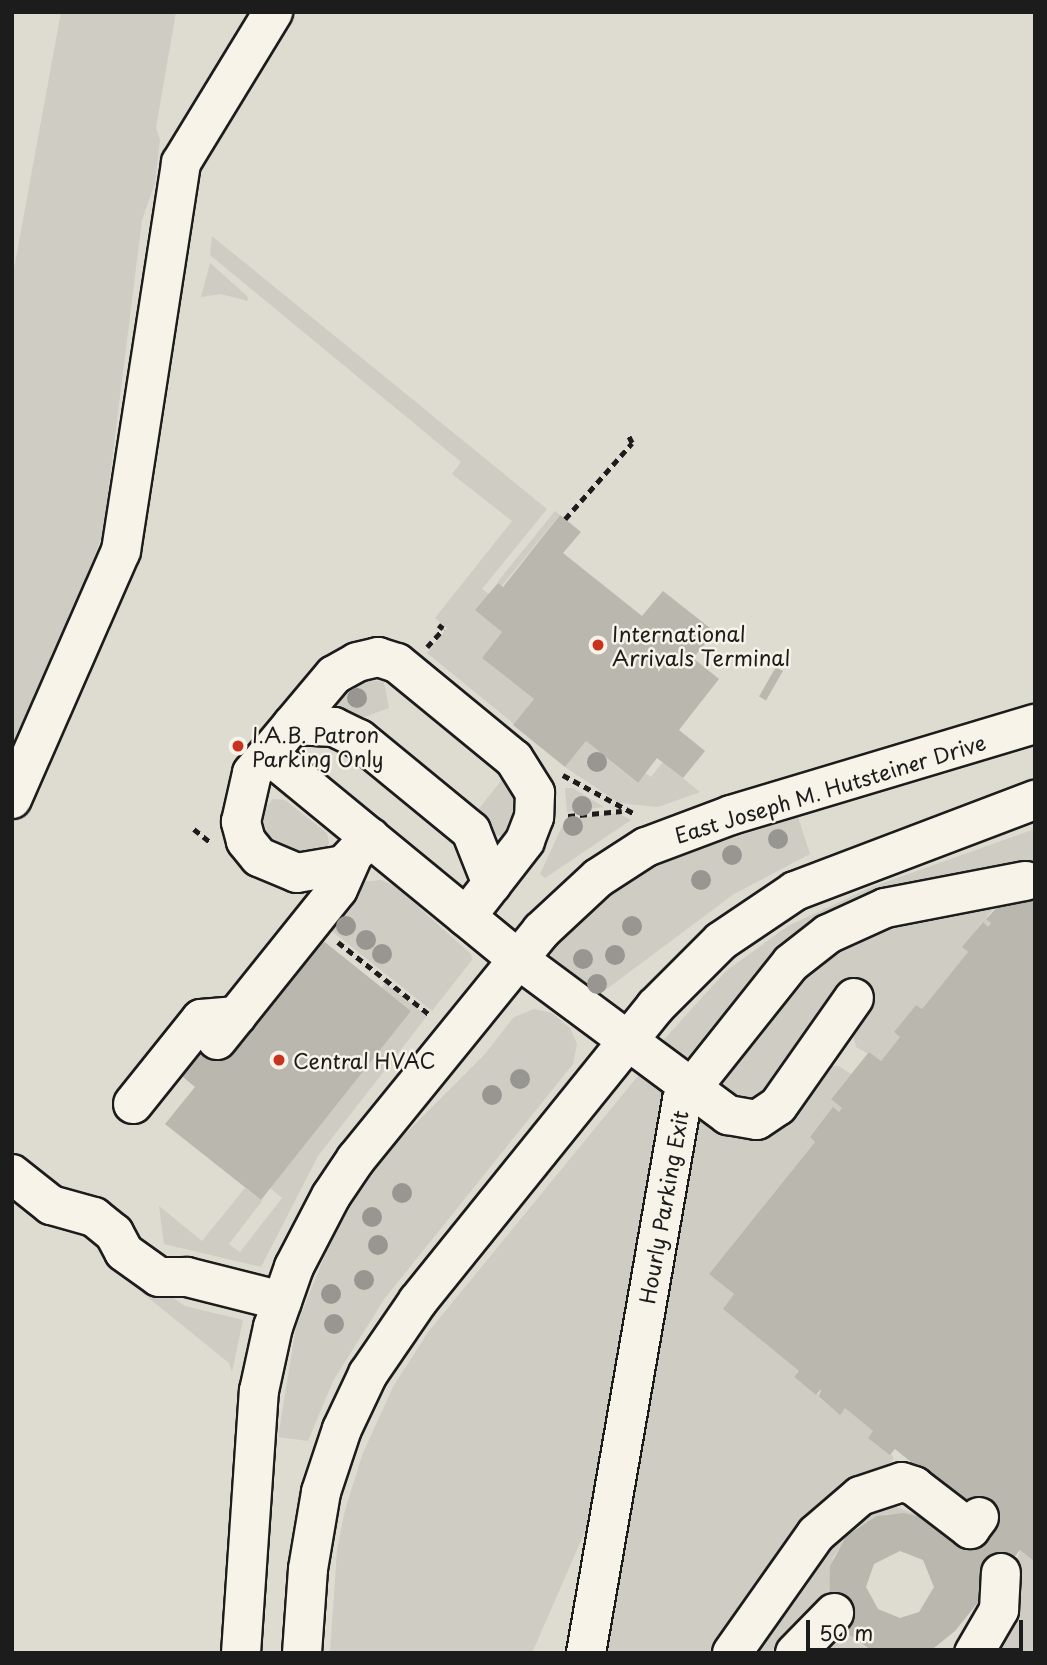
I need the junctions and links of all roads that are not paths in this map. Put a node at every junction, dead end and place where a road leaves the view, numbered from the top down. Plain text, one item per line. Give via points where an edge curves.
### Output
1 (273, 12) edge
2 (1035, 724) edge
3 (292, 725) junction
4 (268, 754) junction
5 (12, 799) edge
6 (1035, 800) edge
7 (360, 849) junction
8 (1025, 881) dead end
9 (492, 884) junction
10 (466, 916) junction
11 (518, 959) junction
12 (854, 998) dead end
13 (627, 1041) junction
14 (689, 1088) junction
15 (133, 1104) dead end
16 (12, 1174) edge
17 (282, 1301) junction
18 (979, 1517) dead end
19 (1001, 1573) dead end
20 (834, 1613) dead end
21 (242, 1653) edge
22 (302, 1653) edge
23 (586, 1653) edge
24 (732, 1653) edge
25 (795, 1653) edge
26 (974, 1653) edge

1 - 5 street via 181,163 121,551
2 - 11 street, East Joseph M. Hutsteiner Drive via 731,815 646,847 570,900
3 - 4 street
3 - 9 street via 334,727 359,739 471,831
3 - 9 street via 344,668 378,657 397,663 514,759 531,780 536,806 531,830
4 - 7 street
4 - 7 street via 246,785 241,812 242,832 252,850 268,863 297,873 327,871
6 - 13 street via 866,860 796,891 745,923 681,979
7 - 10 street
7 - 15 street via 338,889 227,1028 201,1019
8 - 14 street, Hourly Parking Exit via 885,908 828,934 791,963
9 - 10 street
10 - 11 street
11 - 13 street
11 - 17 street, East Joseph M. Hutsteiner Drive via 356,1159 311,1230
12 - 14 street via 835,1031 768,1115 757,1120 735,1118
13 - 14 street
13 - 22 street via 418,1301 368,1374 320,1492
14 - 23 street, Hourly Parking Exit via 677,1113
16 - 17 street via 51,1205 94,1217 114,1233 124,1252 159,1277 187,1276
17 - 21 street, East Joseph M. Hutsteiner Drive via 259,1391
18 - 24 street via 970,1529 916,1479 860,1496 833,1517
19 - 26 street via 999,1611
20 - 25 street

